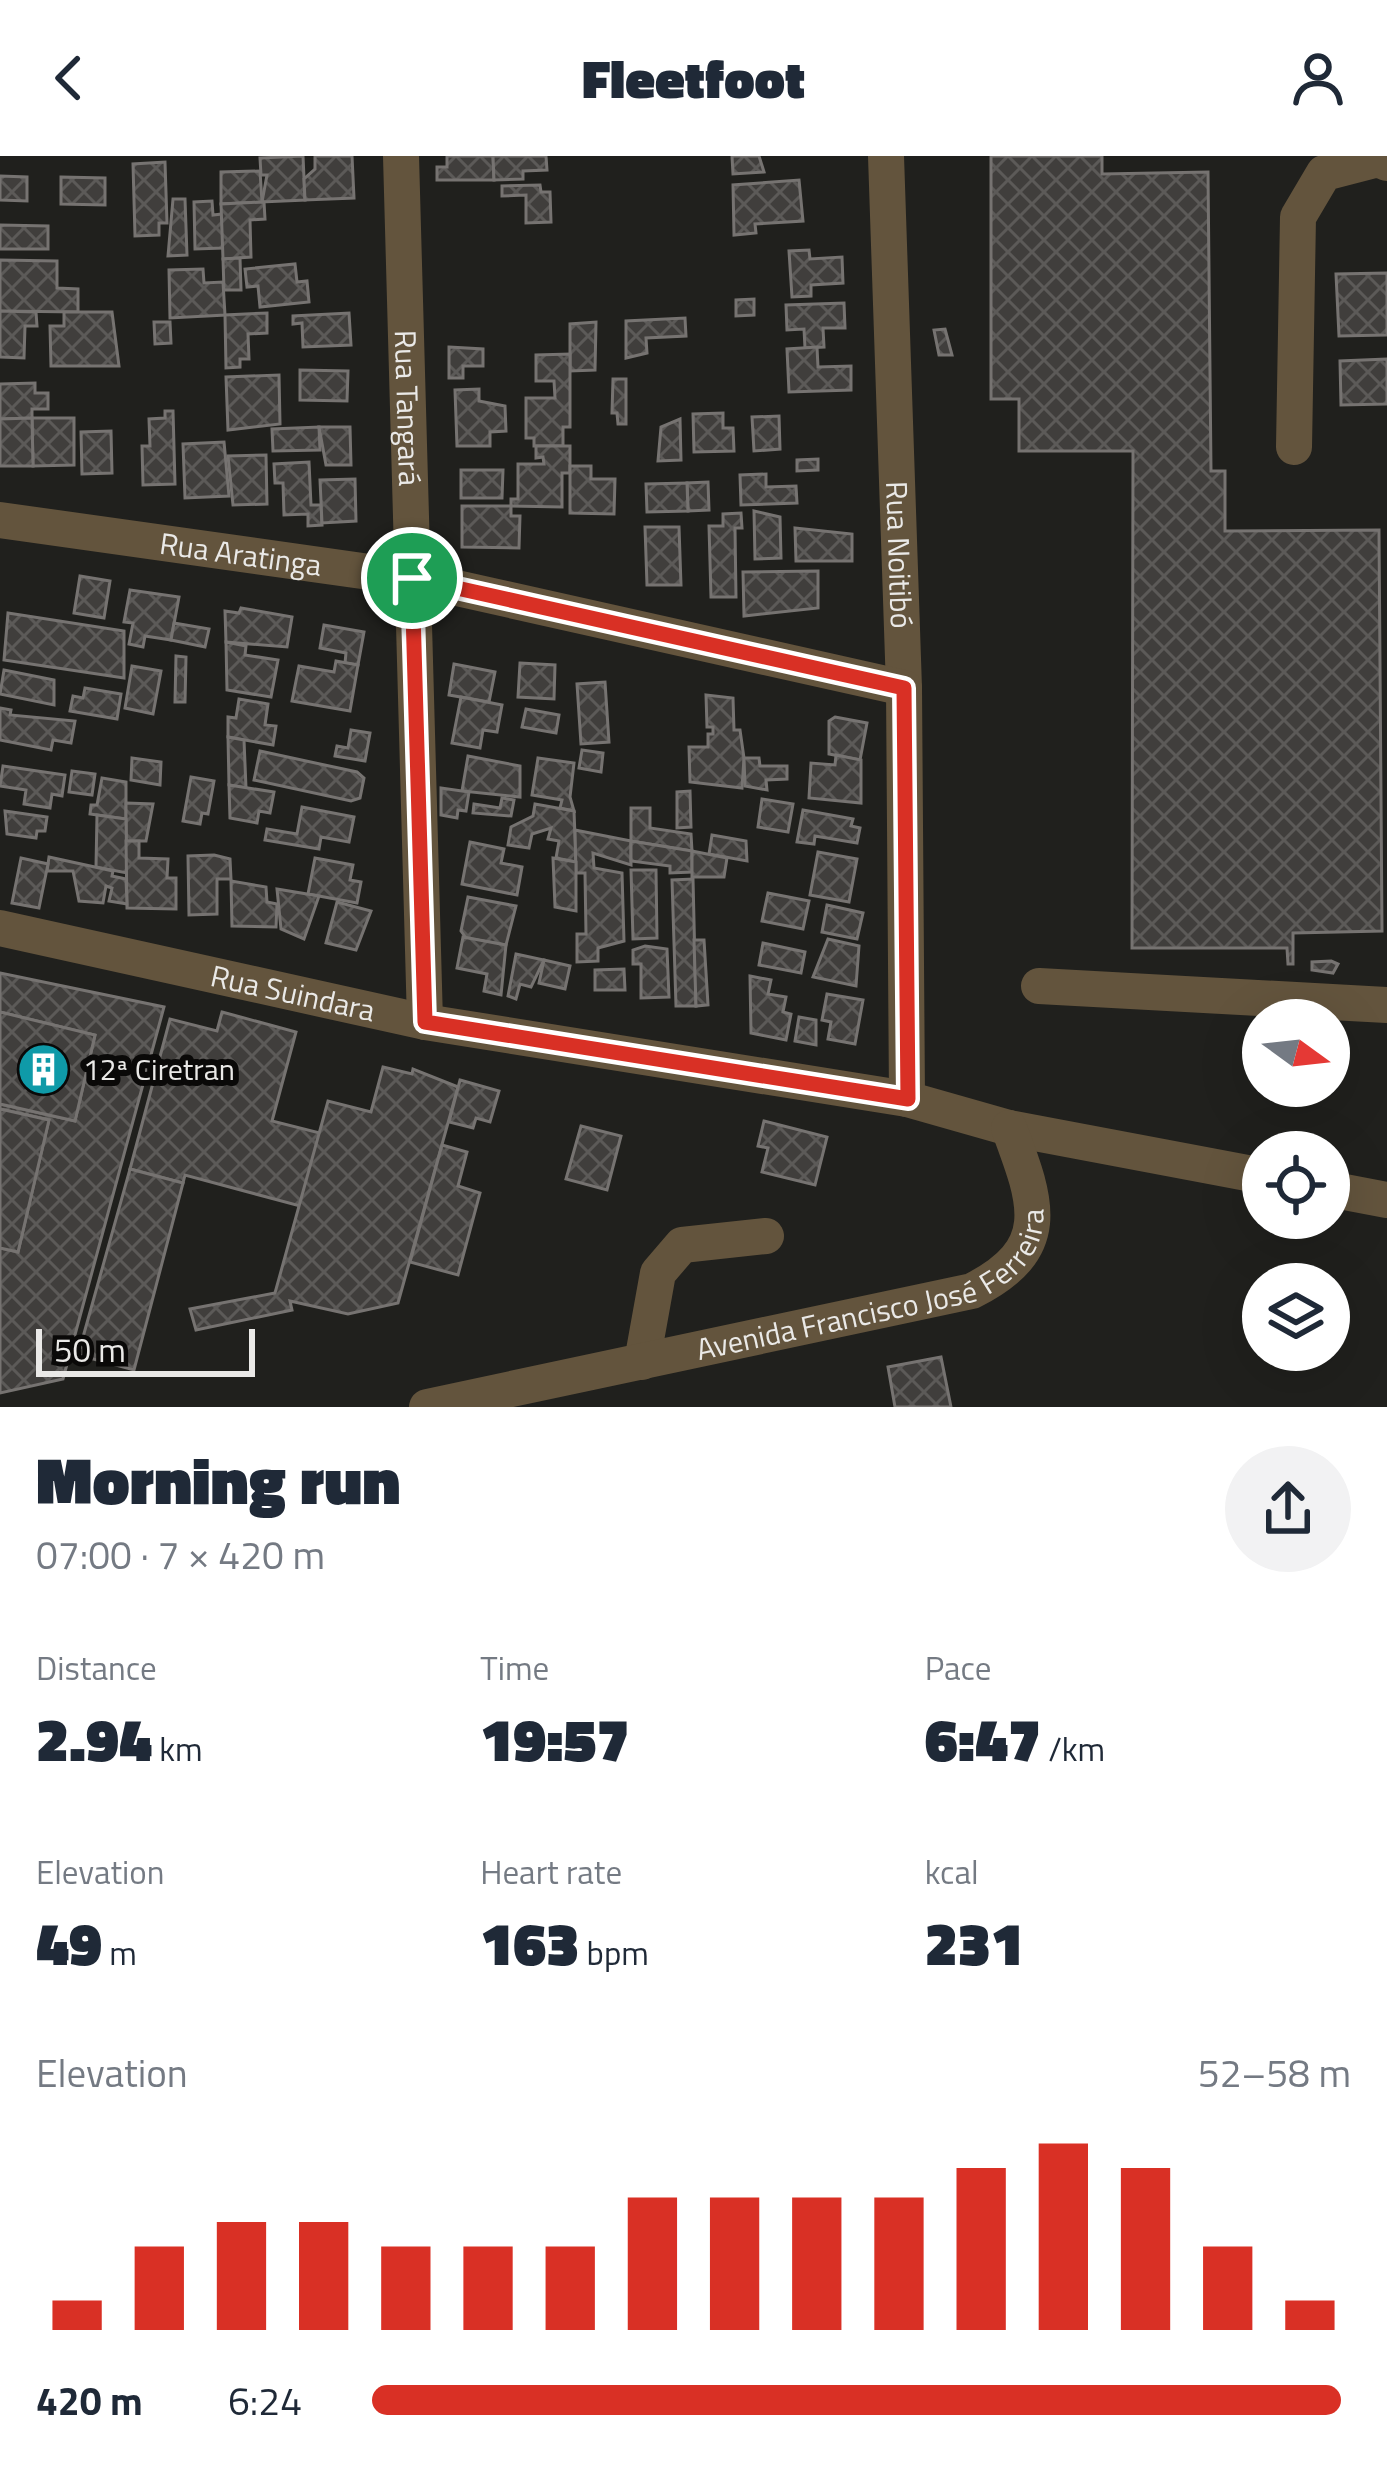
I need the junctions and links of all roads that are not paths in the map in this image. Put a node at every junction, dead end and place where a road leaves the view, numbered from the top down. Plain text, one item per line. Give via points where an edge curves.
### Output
1 (401, 156) edge
2 (886, 156) edge
3 (1387, 163) edge
4 (1294, 446) dead end
5 (0, 520) edge
6 (412, 578) junction
7 (904, 688) junction
8 (0, 928) edge
9 (1039, 986) dead end
10 (1387, 1005) edge
11 (425, 1022) junction
12 (908, 1099) junction
13 (1009, 1128) junction
14 (1242, 1172) edge
15 (1350, 1193) edge
16 (1387, 1200) edge
17 (766, 1236) dead end
18 (643, 1362) junction
19 (427, 1407) edge

1 - 6 street, Rua Tangará
2 - 7 street, Rua Noitibó
3 - 4 street via 1324,173 1298,217
5 - 6 street, Rua Aratinga
6 - 7 street, Rua Aratinga
6 - 11 street, Rua Tangará
7 - 12 street, Rua Noitibó
8 - 11 street, Rua Suindara
9 - 10 street
11 - 12 street, Rua Suindara
12 - 13 street, Rua Suindara
13 - 14 street
13 - 18 street, Avenida Francisco José Ferreira via 1033,1190 1033,1222 1028,1246 1004,1274 954,1297
15 - 16 street
17 - 18 street via 682,1245 658,1273
18 - 19 street, Avenida Francisco José Ferreira

